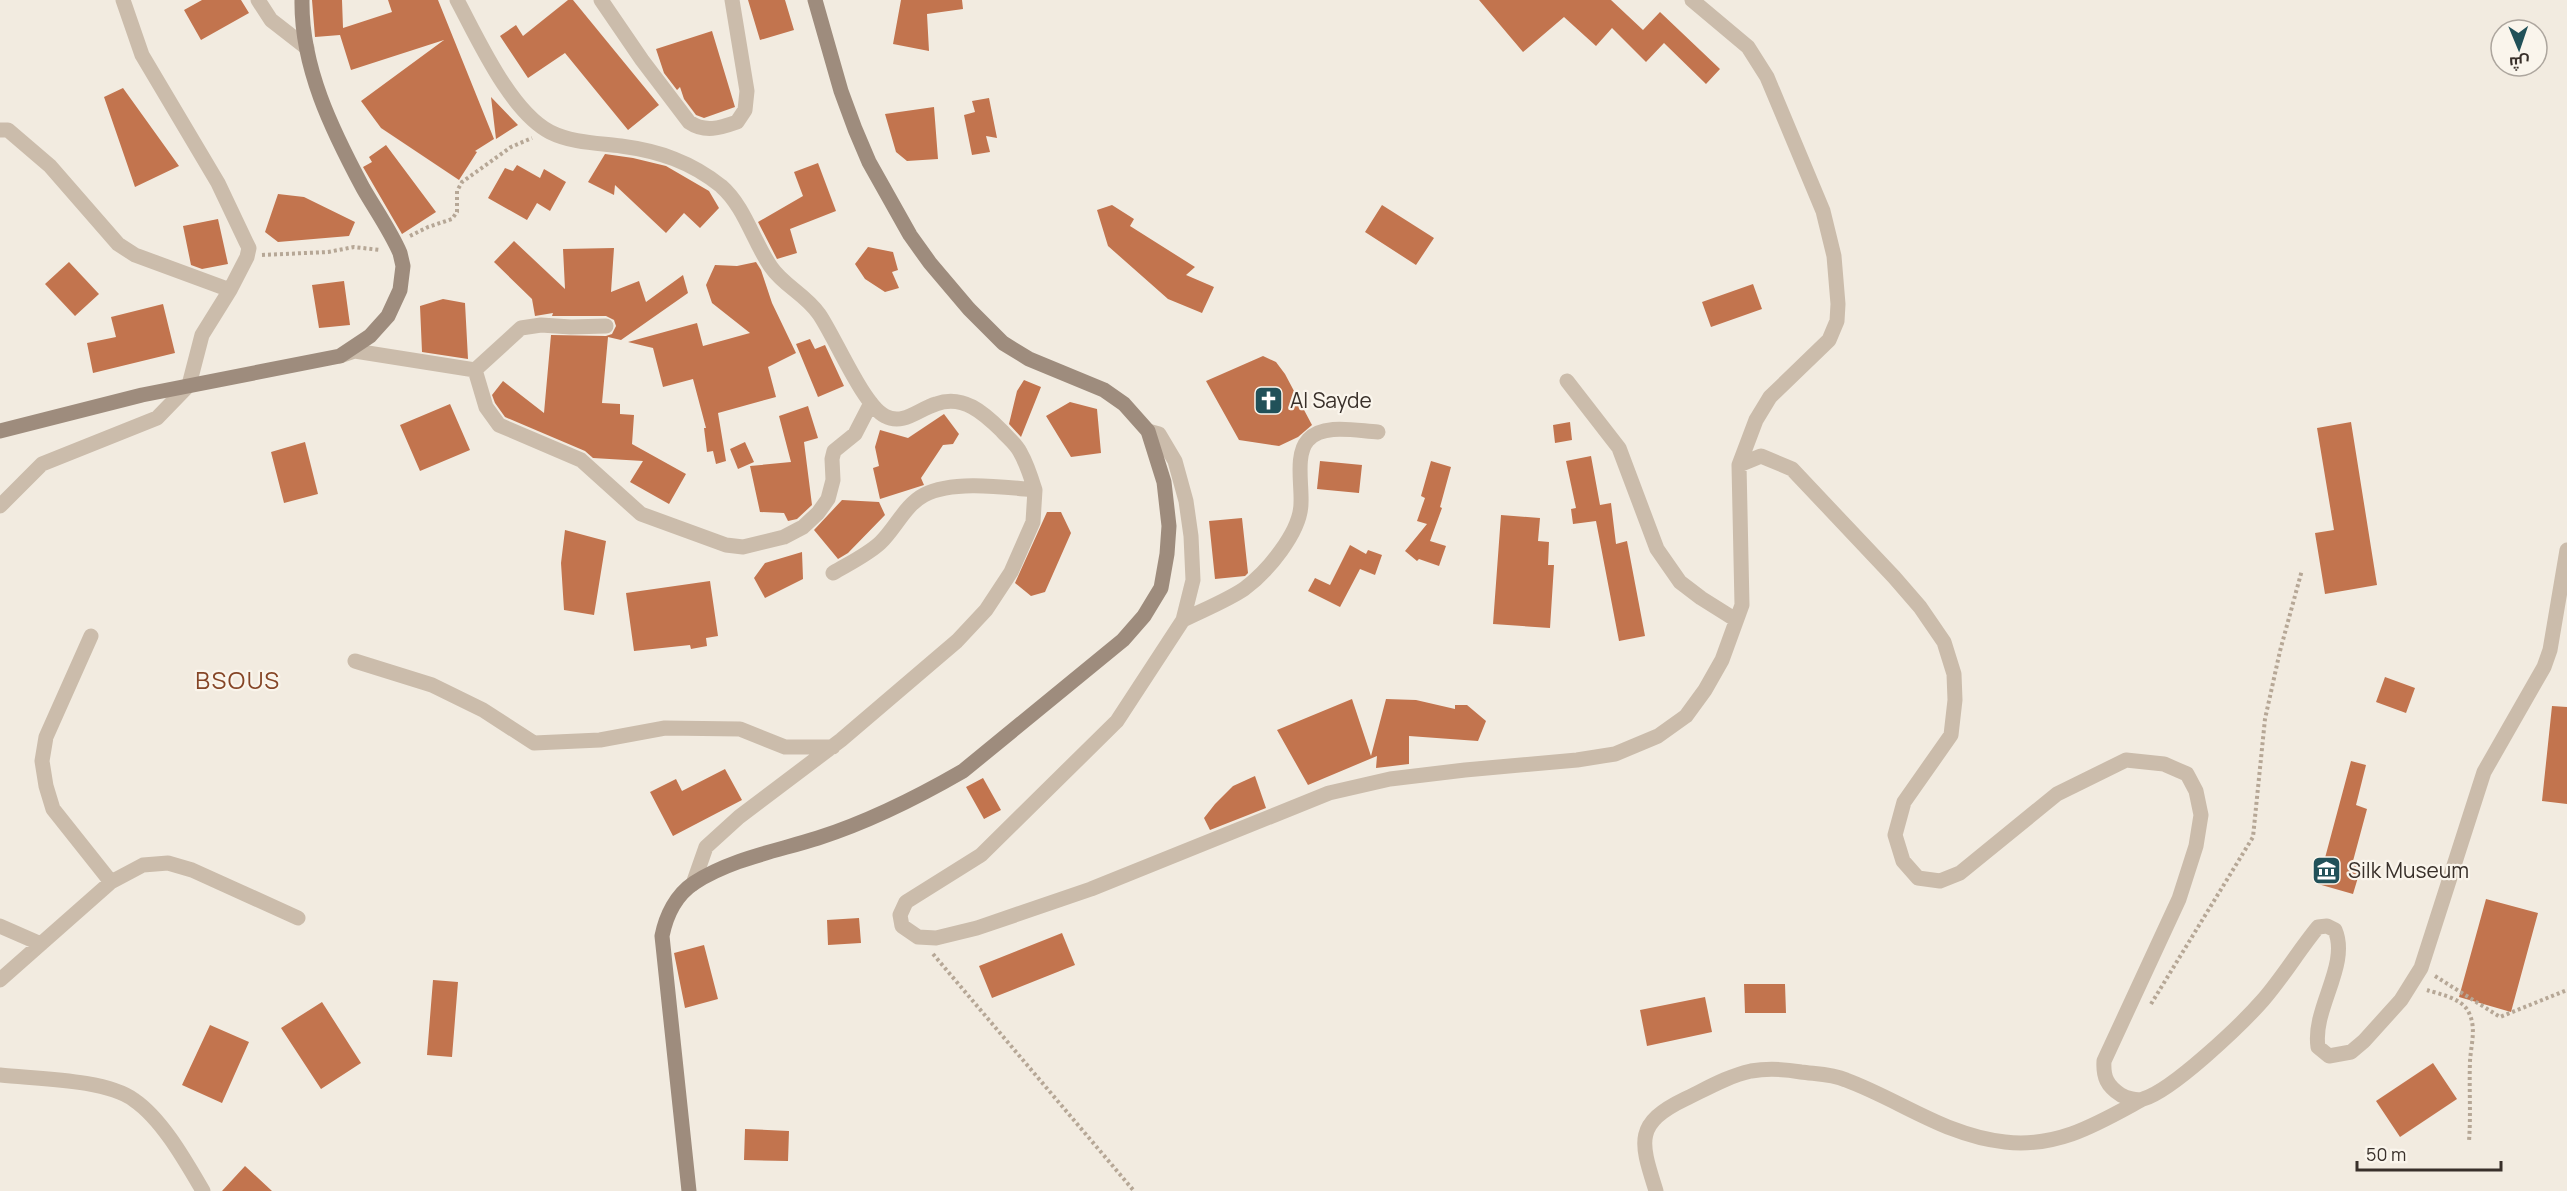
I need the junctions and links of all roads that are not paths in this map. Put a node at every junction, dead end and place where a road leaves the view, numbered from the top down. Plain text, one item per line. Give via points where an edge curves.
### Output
1 (123, 0) edge
2 (258, 0) edge
3 (302, 0) edge
4 (457, 0) edge
5 (601, 0) edge
6 (732, 0) edge
7 (815, 0) edge
8 (1692, 0) edge
9 (307, 48) junction
10 (3, 128) edge
11 (230, 290) junction
12 (606, 326) dead end
13 (340, 356) junction
14 (475, 370) junction
15 (1567, 381) dead end
16 (189, 385) junction
17 (871, 403) junction
18 (0, 431) edge
19 (1148, 431) junction
20 (1378, 432) dead end
21 (1739, 465) junction
22 (1035, 490) junction
23 (0, 506) edge
24 (2567, 550) edge
25 (833, 573) dead end
26 (1183, 620) junction
27 (1736, 620) junction
28 (91, 636) dead end
29 (355, 661) dead end
30 (833, 747) junction
31 (111, 882) junction
32 (693, 884) junction
33 (298, 918) dead end
34 (0, 926) edge
35 (41, 944) junction
36 (0, 980) edge
37 (0, 1075) edge
38 (2141, 1100) junction
39 (203, 1191) edge
40 (689, 1191) edge
41 (1656, 1191) edge

1 - 11 street via 141,55 218,183 249,248
2 - 9 street via 271,20
3 - 9 main road
4 - 17 street via 515,102 549,131 683,161 722,187 738,205 772,269 806,297 820,315
5 - 6 street via 689,122 697,128 711,129 737,122 747,92
7 - 19 main road via 841,91 869,162 930,263 1003,343 1104,390 1124,404
8 - 21 street via 1759,61 1813,184 1834,256 1837,321 1829,340 1770,397 1755,420
9 - 13 main road via 328,120 398,248 403,266 400,290 388,316 370,336
10 - 11 street via 50,166 118,244 135,255
11 - 16 street via 202,335
12 - 14 street via 521,328
13 - 14 street via 355,351
13 - 16 main road
14 - 17 street via 486,407 499,425 581,460 641,514 726,545 743,547 784,537 818,513 828,499 833,480 834,451 855,434
15 - 27 street via 1619,448 1657,549 1680,582
16 - 18 main road
16 - 23 street via 157,417 42,464
17 - 22 street via 884,416 895,419 951,401 972,406 1019,449
19 - 26 street via 1159,434 1175,461 1186,501 1193,580
19 - 32 main road via 1164,482 1169,526 1167,554 1161,588 1123,640 963,771 934,788 820,837 767,852
20 - 26 street via 1323,431 1310,438 1301,462 1301,507 1288,540 1271,564 1245,588
21 - 27 street via 1742,605
21 - 38 street via 1761,456 1792,469 1907,592 1944,642 1954,674 1956,700 1951,735 1904,802 1895,835 1903,861 1918,878 1940,881 1960,873 2058,794 2126,760 2164,764 2187,774 2196,791 2201,815 2196,846 2179,899 2104,1061 2105,1080 2112,1089 2124,1097
22 - 25 street via 969,487 922,496 881,543
22 - 30 street via 1032,522 1011,572 986,610 957,641
24 - 38 street via 2544,668 2484,772 2421,968 2401,1000 2351,1052 2328,1056 2318,1047 2316,1036 2337,959 2338,936 2327,926 2318,927 2262,1001 2186,1072
26 - 27 street via 1117,722 981,855 906,902 900,915 902,926 918,937 936,938 977,928 1091,889 1329,793 1390,779 1616,754 1658,736 1686,716 1716,670
28 - 31 street via 46,737 42,761 53,809
29 - 30 street via 432,685 483,710 534,743 600,740 665,728 740,729 785,747
30 - 32 street via 705,847
31 - 33 street via 143,865 168,863
31 - 35 street
32 - 40 main road via 677,899 662,936
34 - 35 street
35 - 36 street
37 - 39 street via 110,1088 135,1100 162,1128
38 - 41 street via 2082,1132 2034,1144 2004,1142 1963,1134 1844,1079 1779,1068 1752,1071 1663,1110 1651,1123 1644,1138

